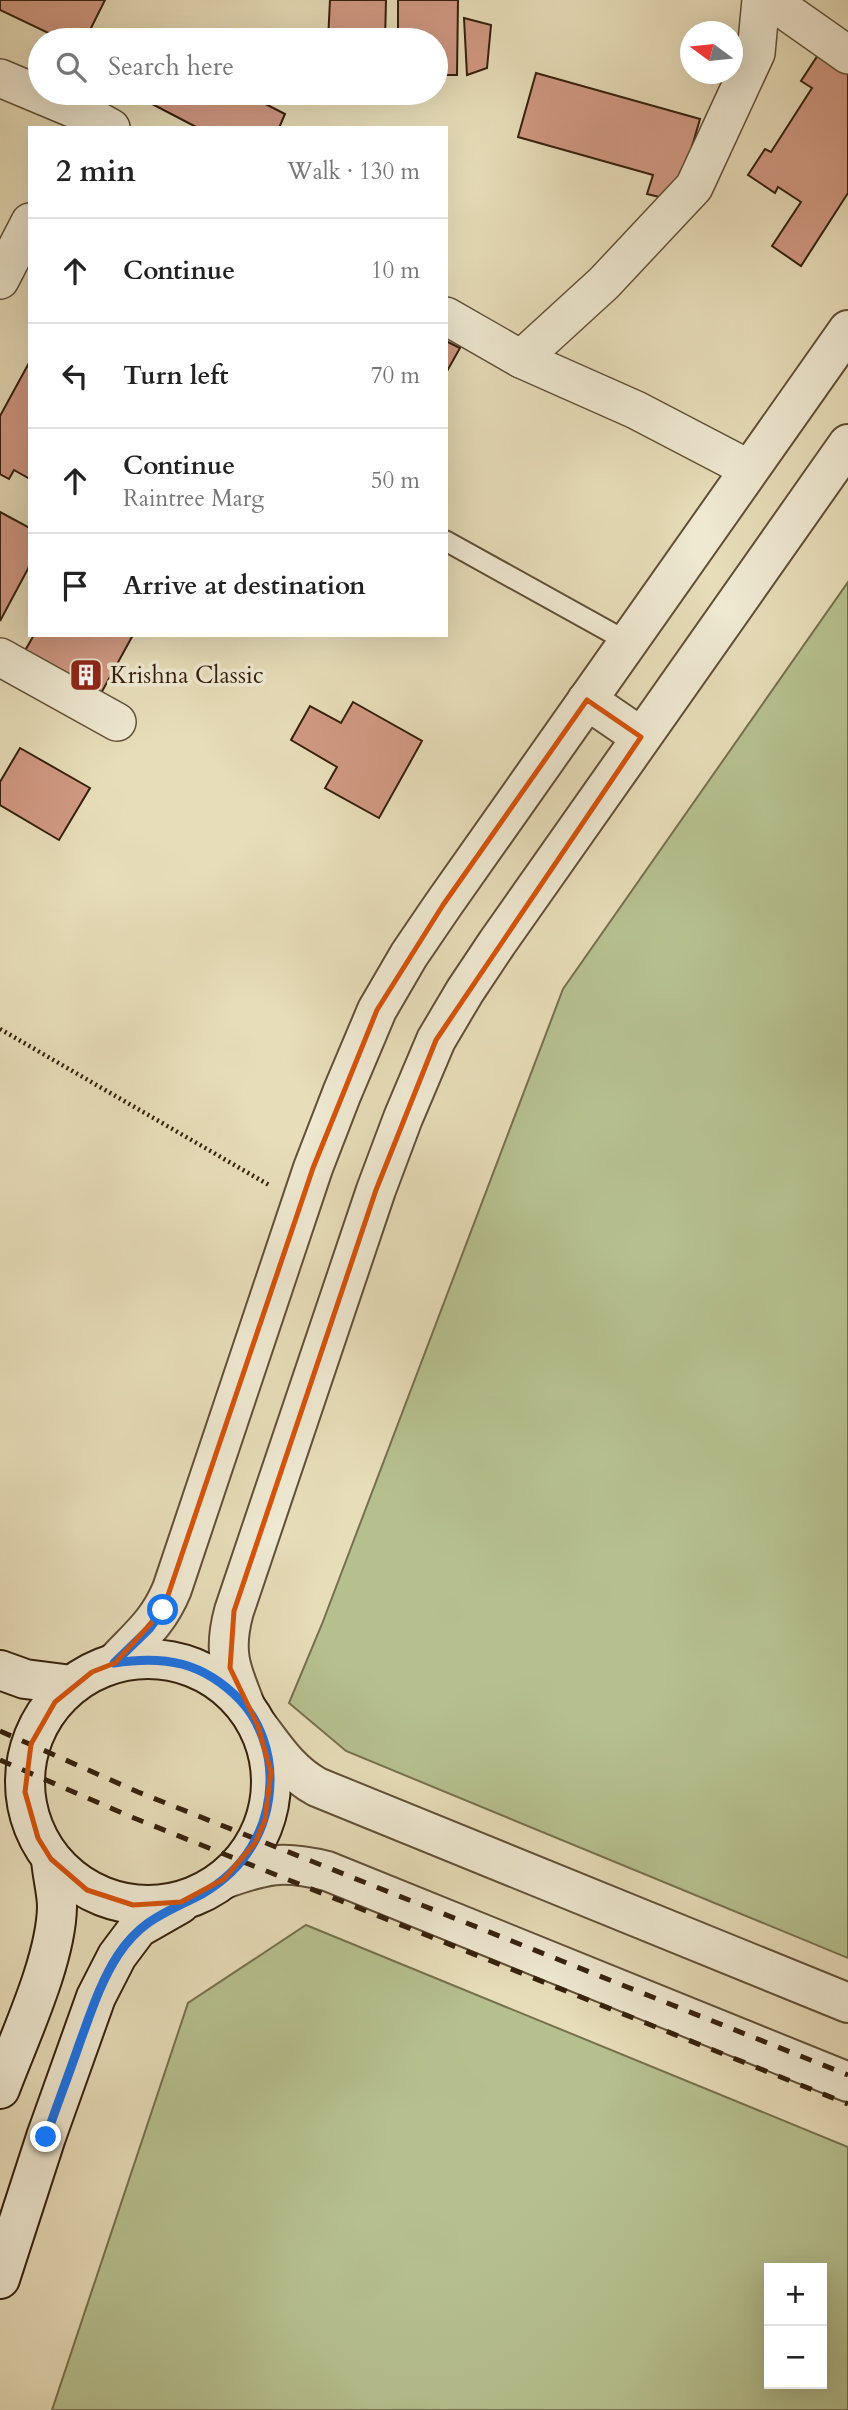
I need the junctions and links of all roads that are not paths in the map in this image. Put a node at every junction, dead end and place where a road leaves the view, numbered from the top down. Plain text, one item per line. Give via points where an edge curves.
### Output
1 (761, 0) edge
2 (770, 0) edge
3 (848, 55) edge
4 (0, 78) edge
5 (28, 92) edge
6 (55, 105) edge
7 (92, 123) edge
8 (28, 226) edge
9 (0, 280) edge
10 (448, 317) edge
11 (848, 330) edge
12 (521, 359) junction
13 (841, 466) edge
14 (750, 469) junction
15 (448, 542) edge
16 (628, 642) junction
17 (0, 657) edge
18 (587, 700) junction
19 (117, 722) dead end
20 (642, 737) junction
21 (114, 1663) junction
22 (0, 1670) edge
23 (72, 1685) junction
24 (251, 1716) junction
25 (0, 1782) edge
26 (29, 1816) junction
27 (51, 1859) junction
28 (214, 1886) junction
29 (848, 2003) edge
30 (848, 2082) edge
31 (0, 2089) edge
32 (0, 2280) edge

1 - 12 street via 756,53 694,187 604,283
2 - 3 street
4 - 5 street
6 - 7 street
8 - 9 street
10 - 12 street
11 - 14 street
12 - 14 street via 636,410
13 - 20 street
14 - 16 street
15 - 16 lane
16 - 18 street
17 - 19 street
18 - 20 street
18 - 21 street via 429,925 377,1010 301,1204 172,1589 149,1629
20 - 24 street via 465,990 436,1040 403,1118 232,1619 229,1668
21 - 23 street
21 - 24 street via 162,1659 187,1664 218,1681
22 - 23 street via 25,1679
23 - 26 street via 40,1721 31,1744 24,1792
24 - 28 street via 271,1772 267,1808 255,1843 241,1863
24 - 29 street via 286,1764 317,1787
25 - 26 street
26 - 27 street
27 - 28 street via 87,1890 133,1905 181,1902
27 - 31 street via 57,1906 54,1935
28 - 30 street via 278,1863 327,1871
28 - 32 street via 138,1928 117,1956 96,1997

